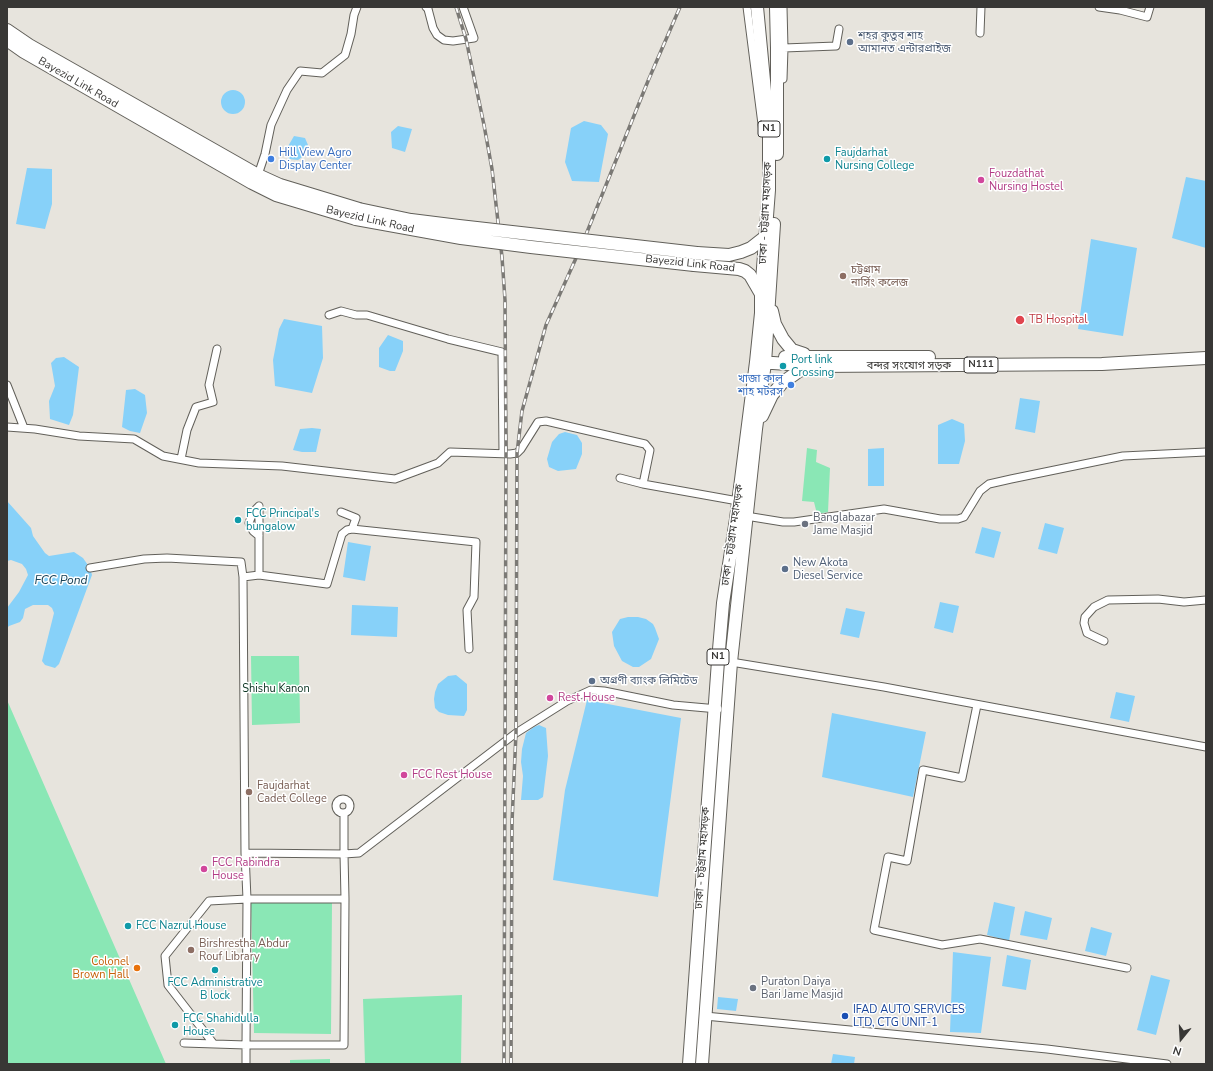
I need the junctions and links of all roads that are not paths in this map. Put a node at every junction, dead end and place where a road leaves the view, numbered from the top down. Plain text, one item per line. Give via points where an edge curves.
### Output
1 (357, 7) edge
2 (426, 7) edge
3 (463, 7) edge
4 (747, 7) edge
5 (757, 7) edge
6 (776, 7) edge
7 (783, 7) edge
8 (981, 7) edge
9 (1099, 7) edge
10 (1150, 7) edge
11 (839, 29) dead end
12 (7, 30) edge
13 (980, 33) dead end
14 (7, 40) edge
15 (784, 48) junction
16 (774, 133) junction
17 (777, 161) junction
18 (258, 175) junction
19 (358, 214) junction
20 (765, 237) junction
21 (696, 259) junction
22 (765, 297) junction
23 (329, 315) dead end
24 (217, 349) dead end
25 (1206, 352) edge
26 (1206, 358) edge
27 (761, 359) junction
28 (818, 362) junction
29 (7, 384) edge
30 (7, 427) edge
31 (24, 428) junction
32 (756, 429) junction
33 (1206, 452) edge
34 (503, 453) junction
35 (181, 459) junction
36 (620, 478) dead end
37 (643, 484) junction
38 (738, 501) junction
39 (342, 512) dead end
40 (746, 516) junction
41 (352, 528) junction
42 (259, 536) dead end
43 (90, 568) dead end
44 (259, 576) junction
45 (243, 577) junction
46 (1206, 600) edge
47 (1104, 641) dead end
48 (469, 649) dead end
49 (731, 662) junction
50 (977, 705) junction
51 (715, 708) junction
52 (728, 708) junction
53 (1206, 747) edge
54 (344, 813) dead end
55 (245, 853) junction
56 (344, 854) junction
57 (247, 899) junction
58 (345, 899) junction
59 (1127, 968) dead end
60 (705, 1016) junction
61 (184, 1043) dead end
62 (213, 1043) junction
63 (246, 1045) junction
64 (246, 1064) edge
65 (689, 1064) edge
66 (702, 1064) edge
67 (1167, 1064) edge

1 - 18 street via 345,55 322,73 300,71 287,90 271,125
2 - 3 street via 437,35 444,40 453,41 474,38
4 - 16 street via 763,132
5 - 16 main road, ঢাকা - চট্টগ্রাম মহাসড়ক / N1
6 - 16 main road, ঢাকা - চট্টগ্রাম মহাসড়ক / N1
7 - 15 street
8 - 13 street
9 - 10 street via 1147,17
11 - 15 street via 836,46
12 - 18 main road, Bayezid Link Road
14 - 19 main road, Bayezid Link Road via 276,195
15 - 17 street
16 - 17 main road, ঢাকা - চট্টগ্রাম মহাসড়ক / N1
16 - 20 main road, ঢাকা - চট্টগ্রাম মহাসড়ক / N1
17 - 22 main road, ঢাকা - চট্টগ্রাম মহাসড়ক / N1
18 - 19 main road, Bayezid Link Road
19 - 21 main road, Bayezid Link Road, bridge
20 - 21 main road, Bayezid Link Road via 747,250
20 - 22 main road, ঢাকা - চট্টগ্রাম মহাসড়ক / N1
21 - 22 main road, Bayezid Link Road via 745,271
22 - 27 main road, ঢাকা - চট্টগ্রাম মহাসড়ক / N1
22 - 28 main road via 783,339 792,350
23 - 34 street via 341,311 367,315 502,352
24 - 35 street via 209,385 213,402 196,407 187,430
25 - 28 main road, বন্দর সংযোগ সড়ক / N111 via 1102,358
26 - 28 main road, বন্দর সংযোগ সড়ক / N111 via 1102,364
27 - 28 main road, বন্দর সংযোগ সড়ক / N111
27 - 32 main road, ঢাকা - চট্টগ্রাম মহাসড়ক / N1
27 - 38 main road, ঢাকা - চট্টগ্রাম মহাসড়ক / N1
28 - 32 main road via 782,383 764,409
29 - 31 street
30 - 31 street
31 - 35 street via 79,436 134,439 163,456
32 - 40 main road, ঢাকা - চট্টগ্রাম মহাসড়ক / N1
33 - 40 street via 1123,456 1011,478 989,484 980,491 964,517 958,519 940,519 884,509 794,522
34 - 35 street via 450,452 438,463 395,479 282,466 199,463
34 - 37 street via 517,453 538,422 546,421 645,444 650,450
36 - 37 street
37 - 38 street
38 - 51 main road, ঢাকা - চট্টগ্রাম মহাসড়ক / N1 via 723,603
39 - 41 street via 357,516
40 - 49 main road, ঢাকা - চট্টগ্রাম মহাসড়ক / N1
41 - 44 street via 342,534 327,584
41 - 48 street via 476,542 474,597 467,610
42 - 44 street
43 - 45 street via 144,559 168,558 241,562
44 - 45 street
45 - 55 street
46 - 47 street via 1108,600 1094,607 1085,617 1084,623 1087,633
49 - 50 street
49 - 52 main road, ঢাকা - চট্টগ্রাম মহাসড়ক / N1
50 - 53 street
50 - 59 street via 962,778 923,770 907,862 888,857 874,930 942,945 980,939
51 - 52 street
51 - 56 street via 673,705 591,690 567,701 516,733 359,853
51 - 65 main road, ঢাকা - চট্টগ্রাম মহাসড়ক / N1
52 - 60 main road, ঢাকা - চট্টগ্রাম মহাসড়ক / N1
54 - 56 street
55 - 56 street
55 - 57 street
56 - 58 street
57 - 58 street
57 - 62 street via 209,901 165,956 168,985
57 - 63 street
58 - 63 street via 344,1046
60 - 66 main road, ঢাকা - চট্টগ্রাম মহাসড়ক / N1
60 - 67 street
61 - 62 street
62 - 63 street
63 - 64 street

